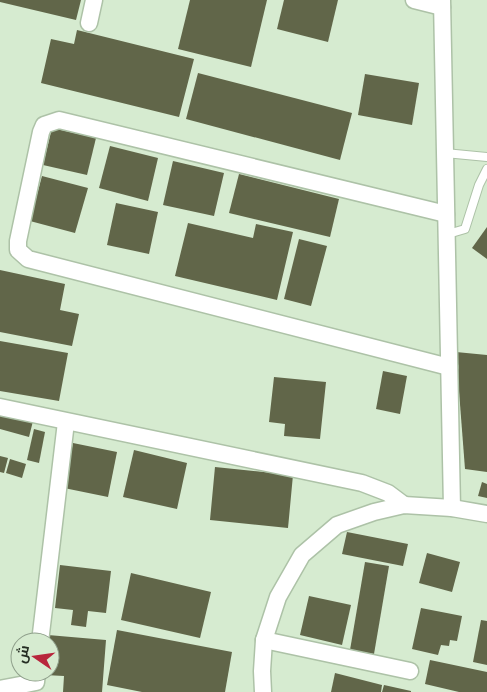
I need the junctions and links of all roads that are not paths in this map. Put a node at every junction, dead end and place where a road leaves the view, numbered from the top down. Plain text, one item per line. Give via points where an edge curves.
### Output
1 (94, 0) edge
2 (414, 0) edge
3 (442, 3) edge
4 (89, 23) dead end
5 (445, 153) junction
6 (487, 156) edge
7 (487, 168) edge
8 (446, 214) junction
9 (448, 234) junction
10 (449, 368) junction
11 (0, 407) edge
12 (66, 422) junction
13 (404, 505) junction
14 (452, 508) junction
15 (487, 514) edge
16 (41, 632) edge
17 (264, 640) junction
18 (410, 672) dead end
19 (36, 682) edge
20 (0, 689) edge
21 (263, 692) edge

1 - 4 street
2 - 3 street
3 - 5 street
5 - 6 lane
5 - 8 street
7 - 9 lane via 465,229
8 - 9 street
8 - 10 street via 59,120 44,125 41,132 18,250 28,259
9 - 10 street
10 - 14 street
11 - 12 street
12 - 13 street via 362,483 388,493
12 - 16 street
13 - 14 street
13 - 17 street via 337,525 302,555 278,597
14 - 15 street
17 - 18 street
17 - 21 street
19 - 20 street

